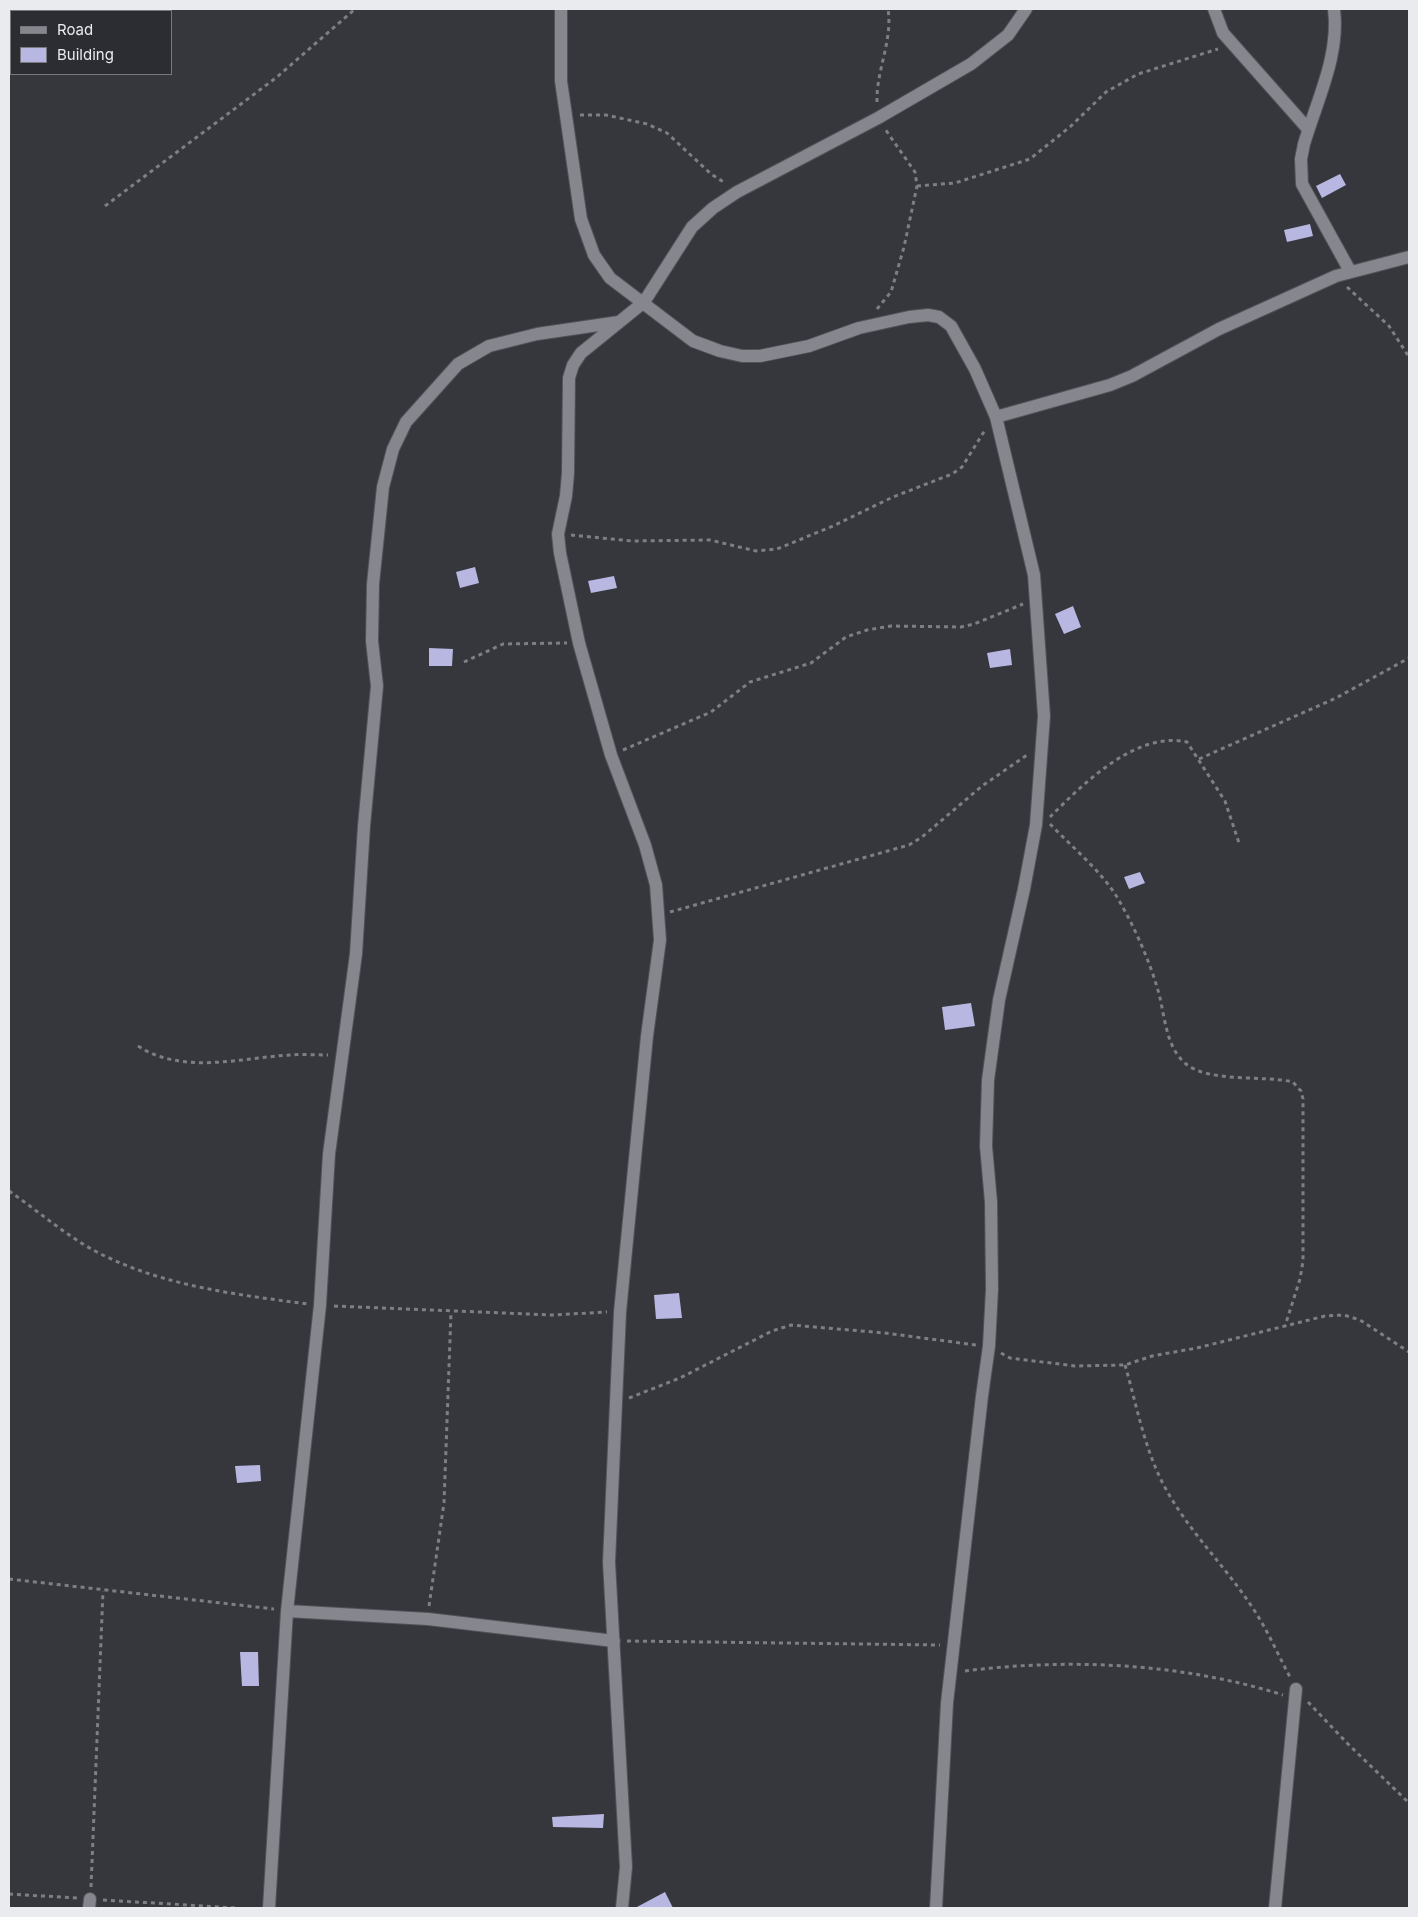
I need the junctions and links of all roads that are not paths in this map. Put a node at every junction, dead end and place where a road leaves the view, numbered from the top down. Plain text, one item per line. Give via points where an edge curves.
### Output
1 (561, 9) edge
2 (1026, 9) edge
3 (1214, 9) edge
4 (1334, 9) edge
5 (1308, 129) junction
6 (1409, 257) edge
7 (1350, 271) junction
8 (644, 302) junction
9 (622, 321) junction
10 (996, 417) junction
11 (287, 1611) junction
12 (614, 1642) junction
13 (1296, 1694) road end
14 (269, 1908) edge
15 (622, 1908) edge
16 (936, 1908) edge
17 (1275, 1908) edge

1 - 8 street via 564,114 580,219 594,255 610,278
2 - 8 street via 1008,35 971,64 713,208 692,227
3 - 5 street via 1223,33
4 - 5 street via 1333,50
5 - 7 street via 1301,159 1302,184
6 - 7 street
7 - 10 street via 1219,329 1132,376
8 - 9 street
8 - 10 street via 694,340 742,356 760,356 809,346 859,328 909,317 939,317 951,326
9 - 11 street via 537,334 489,346 458,364 406,422 393,449 383,486 373,584 372,640 377,686 356,954 329,1154 320,1306
9 - 12 street via 581,353 569,378 566,488 558,534 579,644 611,755 645,845 656,885 659,915 660,940 646,1036 620,1312 610,1562
10 - 16 street via 1038,598 1044,716 1036,825 1000,1000 988,1080 986,1146 992,1238 990,1346 947,1703
11 - 12 street via 428,1619
11 - 14 street
12 - 15 street via 626,1867
13 - 17 street

